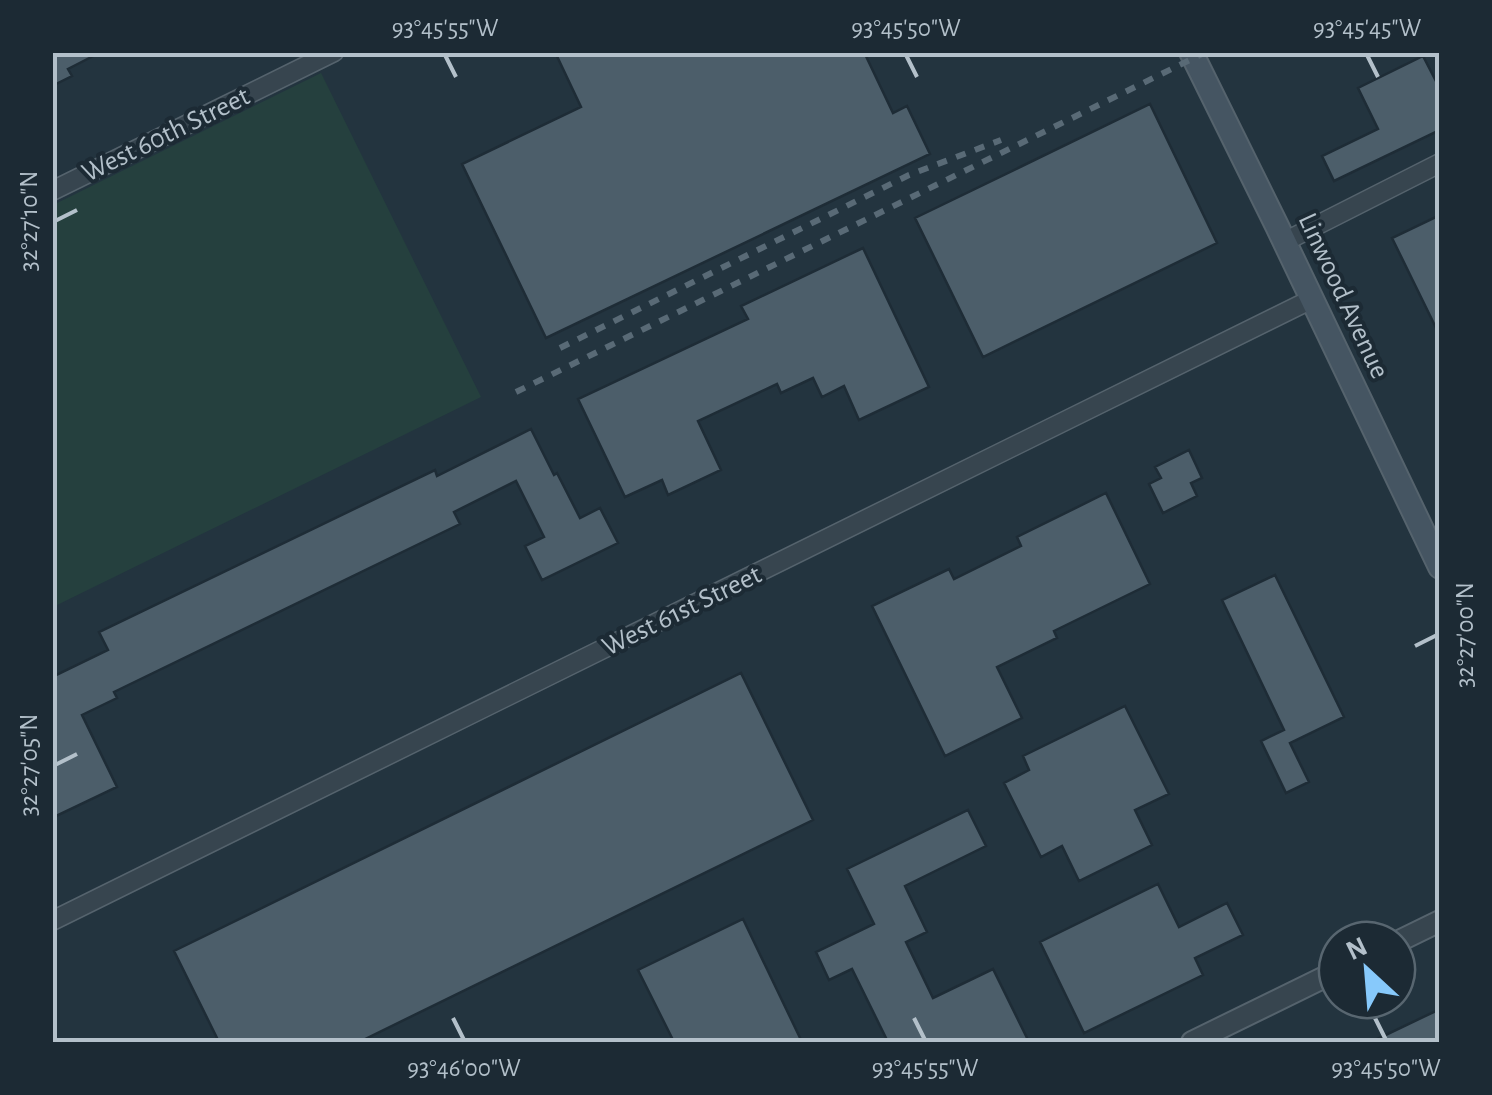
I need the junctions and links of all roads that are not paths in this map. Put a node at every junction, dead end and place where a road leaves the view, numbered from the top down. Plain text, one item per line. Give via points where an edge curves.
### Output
1 (334, 52) edge
2 (1190, 52) edge
3 (1440, 163) edge
4 (52, 191) edge
5 (1284, 242) junction
6 (1310, 300) junction
7 (1440, 567) edge
8 (52, 920) edge
9 (1440, 921) edge
10 (1417, 932) edge
11 (1317, 981) edge
12 (1192, 1042) edge

1 - 4 street, West 60th Street
2 - 5 main road, Linwood Avenue
3 - 5 street
5 - 6 main road, Linwood Avenue
6 - 7 main road, Linwood Avenue
6 - 8 street, West 61st Street
9 - 10 street
11 - 12 street

